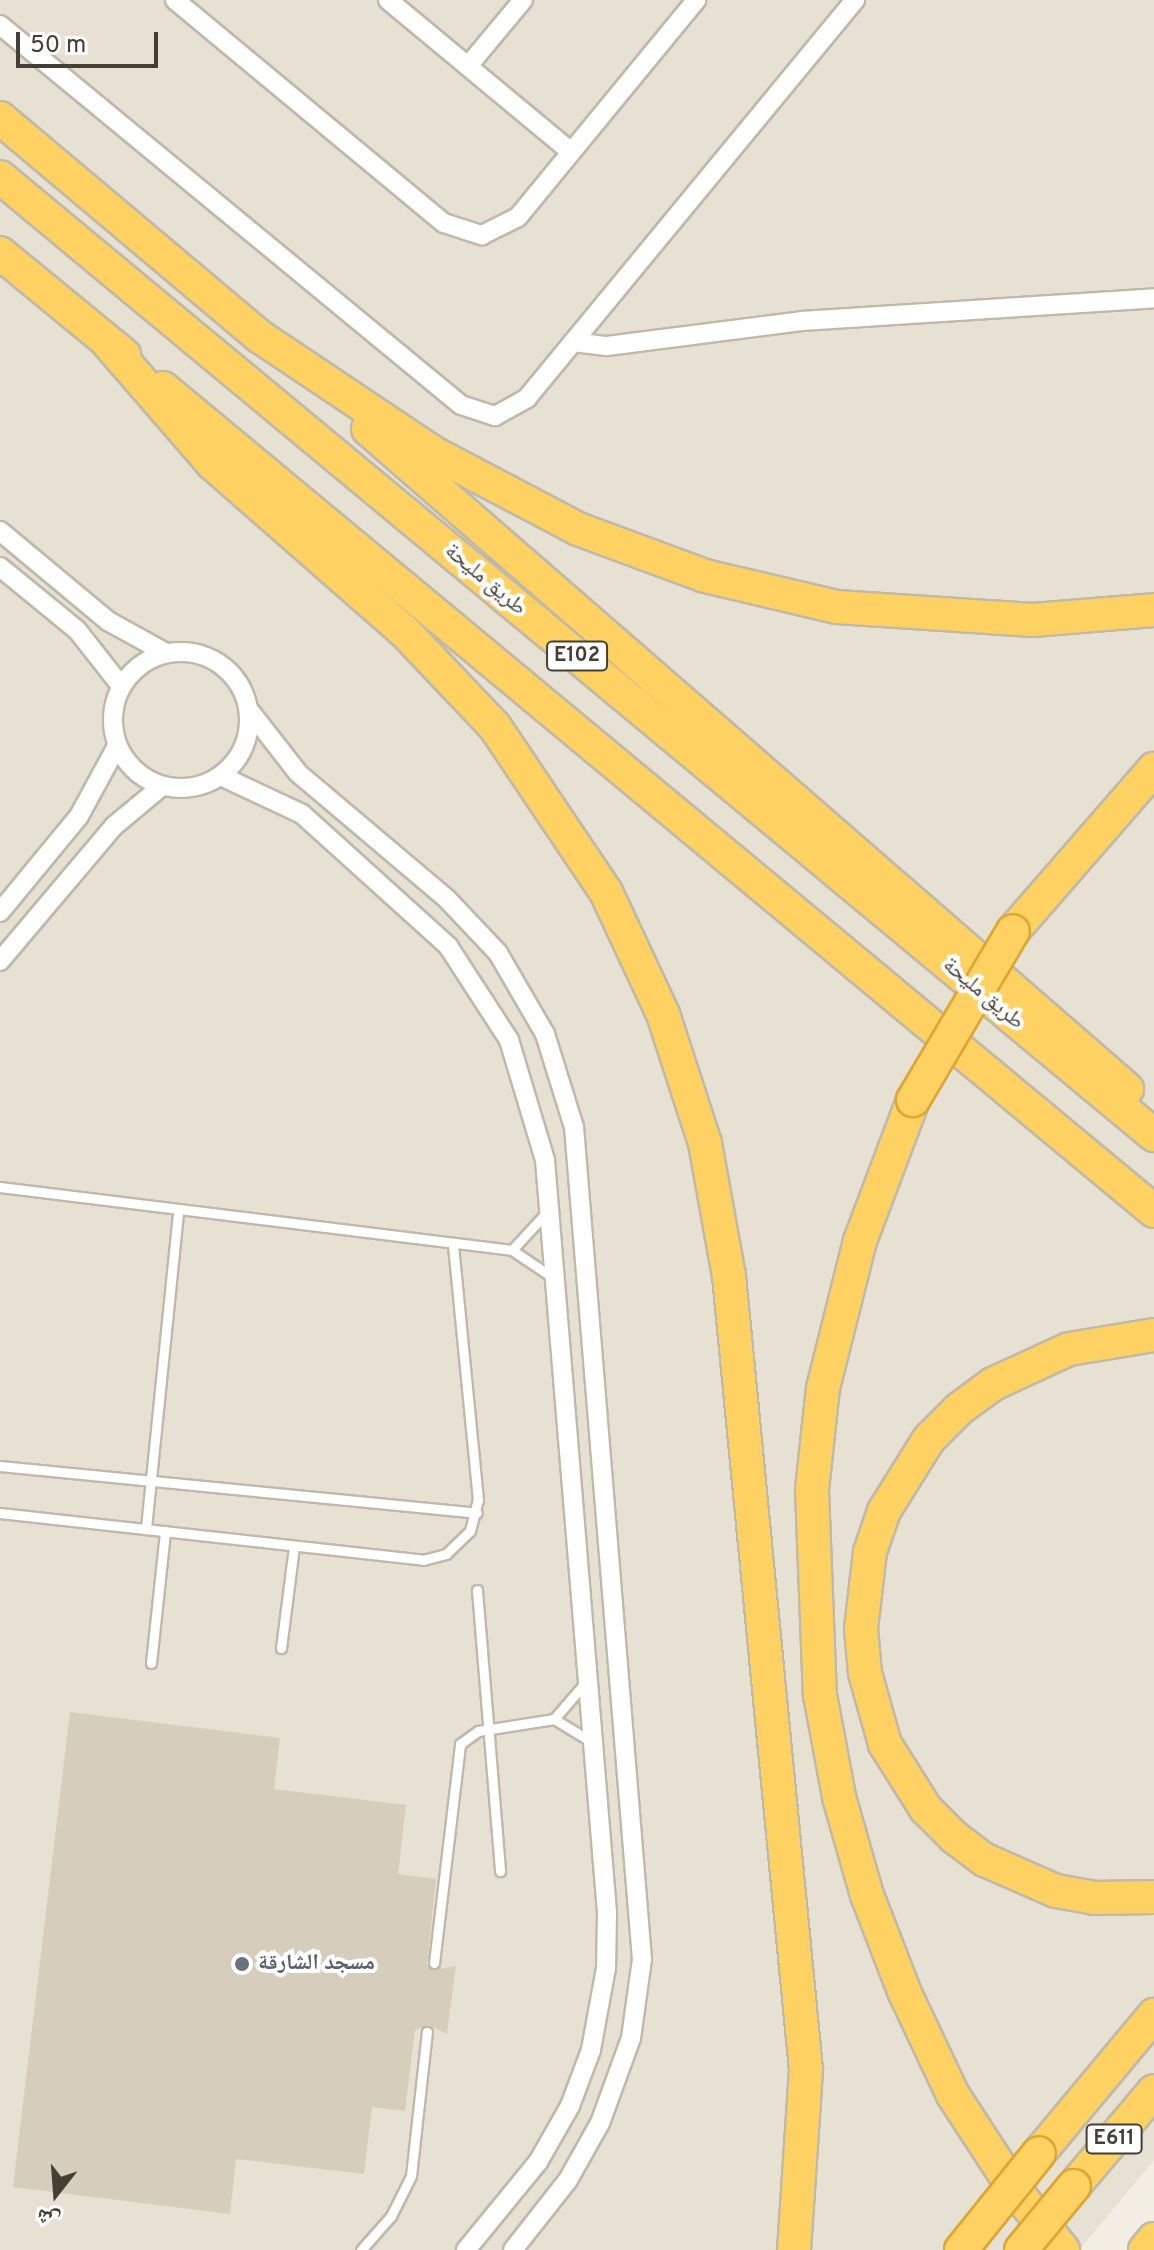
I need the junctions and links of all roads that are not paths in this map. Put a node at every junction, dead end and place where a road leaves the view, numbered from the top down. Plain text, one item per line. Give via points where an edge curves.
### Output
1 (175, 0) edge
2 (388, 0) edge
3 (523, 0) edge
4 (696, 0) edge
5 (855, 0) edge
6 (0, 25) edge
7 (468, 66) junction
8 (0, 118) edge
9 (571, 152) junction
10 (0, 177) edge
11 (0, 253) edge
12 (1154, 298) edge
13 (259, 336) junction
14 (573, 342) junction
15 (109, 344) junction
16 (0, 531) edge
17 (0, 567) edge
18 (1154, 610) edge
19 (166, 653) junction
20 (121, 686) junction
21 (249, 710) junction
22 (117, 746) junction
23 (1154, 769) edge
24 (221, 776) junction
25 (162, 786) junction
26 (0, 912) edge
27 (0, 961) edge
28 (1154, 1118) edge
29 (1154, 1135) edge
30 (0, 1187) edge
31 (550, 1207) junction
32 (178, 1211) junction
33 (1154, 1211) edge
34 (453, 1247) junction
35 (512, 1250) junction
36 (556, 1282) junction
37 (1154, 1335) edge
38 (0, 1466) edge
39 (150, 1481) junction
40 (0, 1513) edge
41 (477, 1513) junction
42 (146, 1528) junction
43 (165, 1531) junction
44 (294, 1547) junction
45 (477, 1590) dead end
46 (617, 1637) junction
47 (585, 1643) junction
48 (281, 1648) dead end
49 (151, 1663) dead end
50 (587, 1680) junction
51 (554, 1719) junction
52 (489, 1729) junction
53 (594, 1751) junction
54 (627, 1752) junction
55 (500, 1871) dead end
56 (1154, 1897) edge
57 (434, 1963) dead end
58 (1154, 2015) edge
59 (427, 2032) dead end
60 (1154, 2091) edge
61 (361, 2250) edge
62 (466, 2250) edge
63 (513, 2250) edge
64 (794, 2250) edge
65 (961, 2250) edge
66 (1021, 2250) edge
67 (1063, 2250) edge

1 - 9 street via 462,233 492,233 510,224
2 - 7 street
3 - 7 street
4 - 9 street
5 - 14 street
6 - 14 street via 468,410 495,416 513,410
7 - 9 street
8 - 13 highway
10 - 29 highway, طريق مليحة / E102
11 - 15 highway, E102
12 - 14 street via 803,321 607,346
13 - 18 highway via 432,452 537,511 705,576 837,607 935,617 1033,620
13 - 28 highway via 1107,1068
15 - 33 highway, E102
15 - 64 highway via 174,426 405,632 495,727 606,892 663,1014 705,1143 729,1276 806,2070
16 - 19 street via 108,621
17 - 20 street via 84,637
19 - 20 street via 145,661
19 - 21 street via 215,661 241,687
20 - 22 street via 113,709
21 - 24 street via 244,747
21 - 46 street via 298,773 482,934 523,993 557,1063 579,1159
22 - 25 street via 130,767
22 - 26 street via 79,816
23 - 67 highway, bridge via 1013,931 913,1100 860,1241 823,1388 812,1490 811,1593 820,1695 839,1797 867,1895 953,2095
24 - 25 street via 187,789
24 - 31 street via 302,814 465,968 521,1069 540,1129
25 - 27 street via 114,826
30 - 32 lane
31 - 35 lane
31 - 36 street
32 - 34 lane
32 - 39 lane
34 - 35 lane
34 - 41 lane
35 - 36 lane via 541,1265
36 - 47 street
37 - 56 highway via 1069,1349 993,1384 929,1439 884,1511 870,1552 861,1629 865,1673 885,1744 903,1778 954,1837 1019,1878 1056,1891 1094,1898
38 - 39 lane
39 - 41 lane
39 - 42 lane
40 - 42 lane
41 - 44 lane via 464,1540 435,1558
42 - 43 lane
43 - 44 lane
43 - 49 lane
44 - 48 lane
45 - 52 lane
46 - 47 street
46 - 54 street
47 - 50 street
50 - 51 lane
50 - 53 street
51 - 52 lane
51 - 53 lane
52 - 55 lane
52 - 57 lane via 466,1737 457,1753
53 - 54 street
53 - 62 street via 607,1940 591,2050 555,2135
54 - 63 street via 641,1928 635,2020 614,2090 585,2152
58 - 65 highway, bridge
59 - 61 lane via 411,2176 391,2216
60 - 66 highway, E611, bridge

